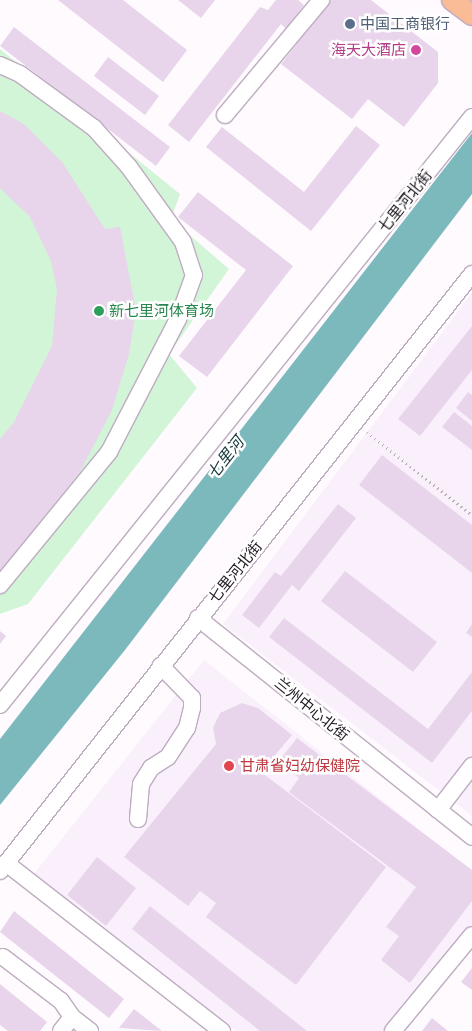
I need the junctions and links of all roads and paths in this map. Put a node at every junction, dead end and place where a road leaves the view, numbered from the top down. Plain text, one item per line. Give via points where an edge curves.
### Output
1 (321, 0) edge
2 (452, 0) edge
3 (472, 15) edge
4 (0, 65) edge
5 (225, 115) dead end
6 (472, 117) edge
7 (472, 274) edge
8 (355, 422) junction
9 (472, 515) edge
10 (0, 585) edge
11 (198, 618) junction
12 (161, 666) junction
13 (0, 705) edge
14 (472, 766) edge
15 (438, 810) junction
16 (138, 819) dead end
17 (472, 836) edge
18 (3, 867) edge
19 (472, 935) edge
20 (3, 957) dead end
21 (72, 1017) junction
22 (61, 1031) edge
23 (90, 1031) edge
24 (222, 1031) edge
25 (393, 1031) edge

1 - 5 street
2 - 3 main road
4 - 10 street via 20,74 94,128 130,167 183,242 194,275 178,318 109,452
6 - 13 street, 七里河北街
7 - 8 street, 七里河北街
8 - 9 path
8 - 11 street, 七里河北街
11 - 12 street, 七里河北街
11 - 15 street, 兰州中心北街
12 - 16 street via 192,698 192,708 187,728 168,757 151,768 141,784
12 - 18 street, 七里河北街
14 - 15 street
15 - 17 street, 兰州中心北街
18 - 24 street
19 - 25 street
20 - 21 street via 61,1001
21 - 22 street
21 - 23 street

